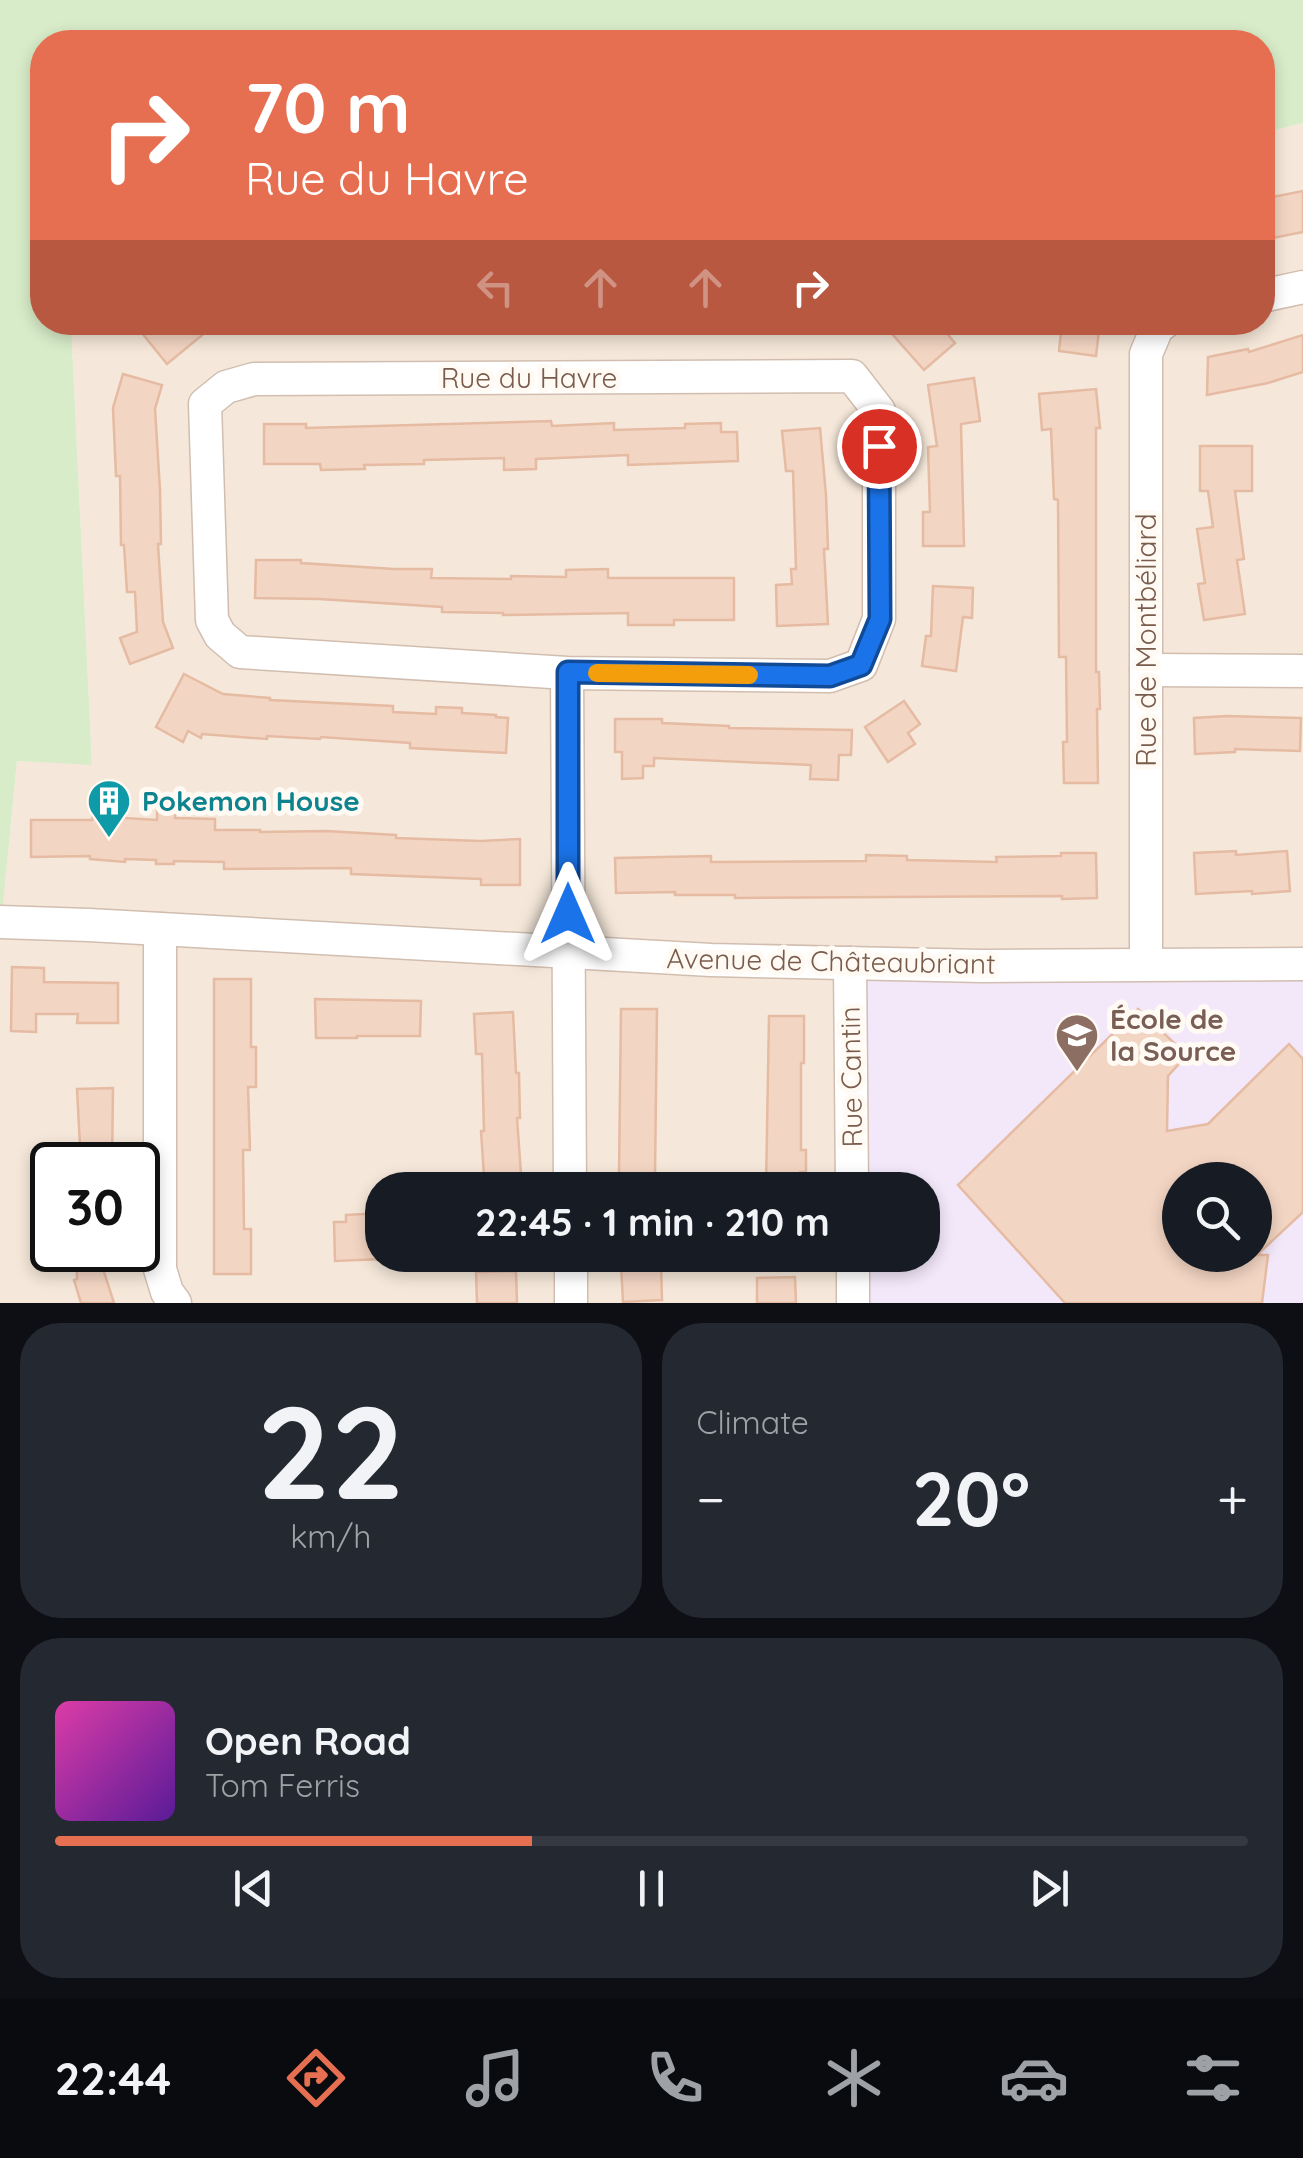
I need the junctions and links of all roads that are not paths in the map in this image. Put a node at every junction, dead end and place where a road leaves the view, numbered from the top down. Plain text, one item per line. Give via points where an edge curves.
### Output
1 (1303, 287) edge
2 (1275, 293) edge
3 (1155, 335) edge
4 (1146, 670) junction
5 (1303, 671) edge
6 (568, 672) junction
7 (0, 922) edge
8 (160, 929) junction
9 (567, 953) junction
10 (850, 963) junction
11 (1146, 964) junction
12 (1303, 964) edge
13 (570, 1172) edge
14 (852, 1172) edge
15 (571, 1272) edge
16 (853, 1272) edge
17 (175, 1303) edge
18 (571, 1303) edge
19 (853, 1303) edge

1 - 2 street
3 - 4 street, Rue de Montbéliard via 1146,354
4 - 5 street
4 - 11 street, Rue de Montbéliard
6 - 6 street, Rue du Havre via 830,676 861,665 880,619 879,411 852,376 254,379 226,386 205,404 212,620 240,652
6 - 9 street
7 - 8 street, Avenue de Châteaubriant
8 - 9 street, Avenue de Châteaubriant
8 - 17 street via 160,1269
9 - 10 street, Avenue de Châteaubriant
9 - 13 street
10 - 11 street, Avenue de Châteaubriant
10 - 14 street, Rue Cantin
11 - 12 street, Avenue de Châteaubriant
15 - 18 street
16 - 19 street

